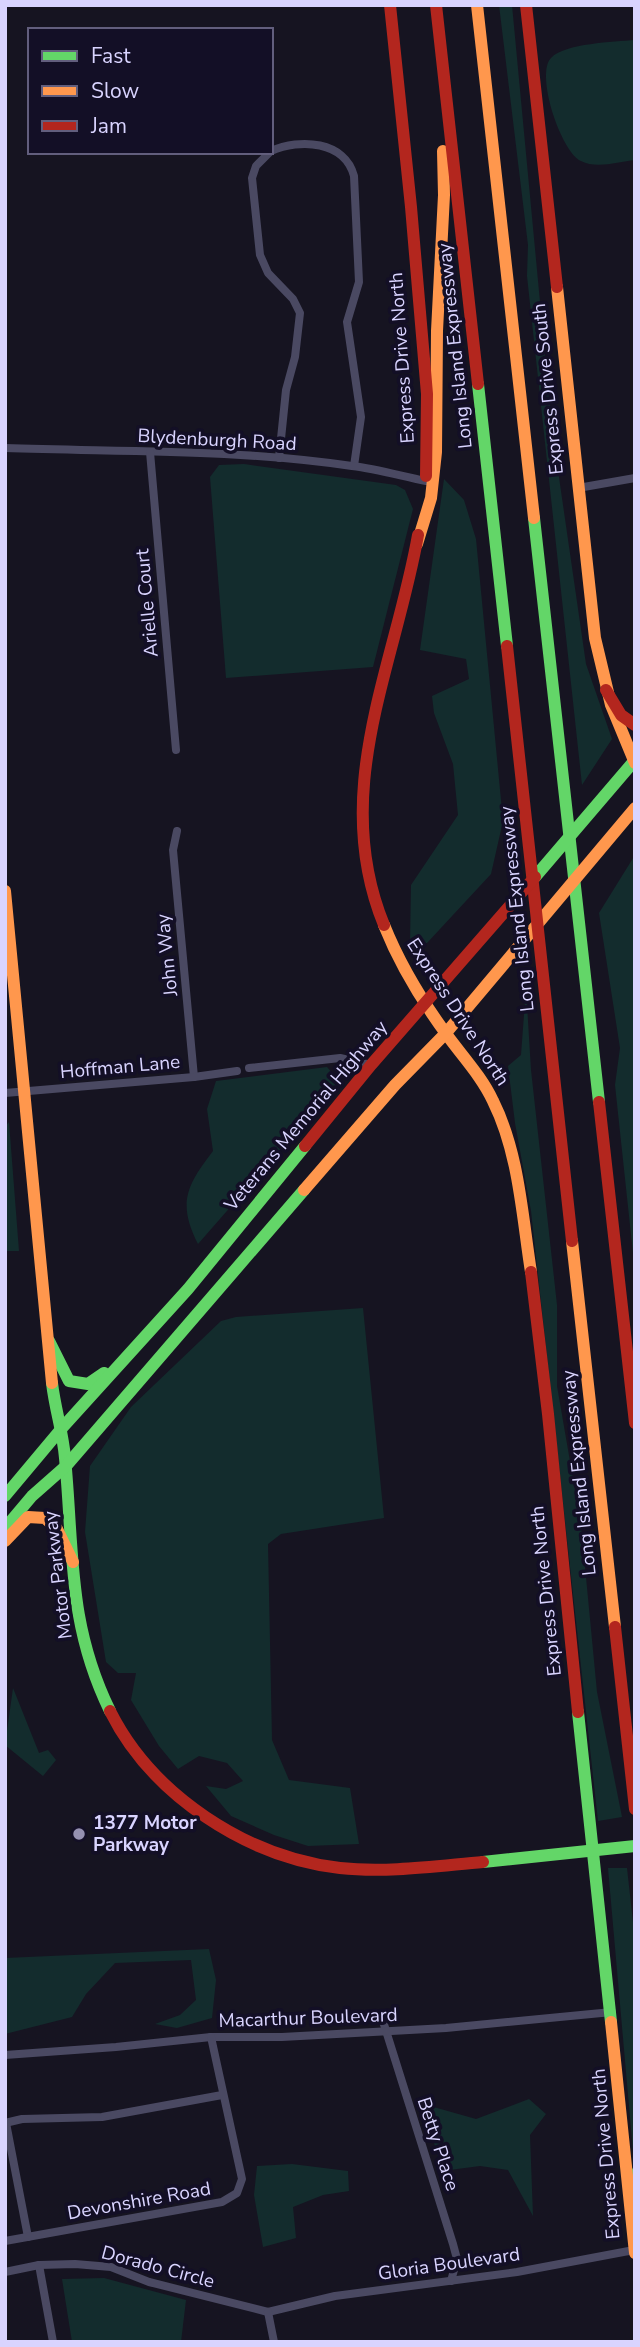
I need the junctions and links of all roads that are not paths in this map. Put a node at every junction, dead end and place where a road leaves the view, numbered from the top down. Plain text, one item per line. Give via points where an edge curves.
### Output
1 (390, 5) edge
2 (477, 5) edge
3 (526, 5) edge
4 (437, 11) edge
5 (273, 151) edge
6 (267, 154) edge
7 (5, 448) edge
8 (150, 452) junction
9 (279, 458) junction
10 (354, 466) junction
11 (635, 478) edge
12 (426, 481) junction
13 (578, 488) junction
14 (417, 544) junction
15 (606, 690) junction
16 (635, 725) edge
17 (176, 750) dead end
18 (634, 761) edge
19 (635, 808) edge
20 (177, 831) dead end
21 (5, 891) edge
22 (426, 1004) junction
23 (446, 1033) junction
24 (371, 1065) junction
25 (249, 1069) dead end
26 (237, 1071) dead end
27 (194, 1077) junction
28 (24, 1091) junction
29 (5, 1093) edge
30 (156, 1324) junction
31 (49, 1341) junction
32 (635, 1423) edge
33 (62, 1428) junction
34 (66, 1466) junction
35 (5, 1496) edge
36 (5, 1528) edge
37 (5, 1541) edge
38 (73, 1562) junction
39 (635, 1809) edge
40 (635, 1846) edge
41 (597, 1850) junction
42 (612, 2012) junction
43 (382, 2018) dead end
44 (386, 2032) junction
45 (211, 2036) junction
46 (5, 2055) edge
47 (222, 2095) junction
48 (6, 2123) edge
49 (627, 2171) junction
50 (635, 2188) edge
51 (28, 2237) junction
52 (5, 2241) edge
53 (635, 2251) edge
54 (39, 2265) junction
55 (5, 2272) edge
56 (451, 2281) junction
57 (268, 2312) junction
58 (53, 2342) edge
59 (274, 2342) edge

1 - 12 main road, Express Drive North via 427,394
2 - 32 main road
3 - 13 main road, Express Drive South
4 - 14 main road via 444,180 436,452 431,498
4 - 39 main road, Long Island Expressway
5 - 10 street via 322,145 344,155 351,166 359,282 347,322 361,417
6 - 9 street via 252,178 260,255 268,273 300,313
7 - 8 street, Blydenburgh Road
8 - 9 street, Blydenburgh Road
8 - 17 street, Arielle Court
9 - 10 street, Blydenburgh Road
10 - 12 street, Blydenburgh Road
11 - 13 street
12 - 14 main road, Express Drive North
13 - 15 main road, Express Drive South via 595,638
14 - 22 main road, Express Drive North via 373,712 362,811 366,863 377,911
15 - 16 main road via 621,715
15 - 18 main road, Express Drive South
18 - 22 main road, Veterans Memorial Highway
19 - 23 main road
20 - 27 street, John Way via 173,850
21 - 28 main road, Motor Parkway
22 - 23 main road, Express Drive North
22 - 24 main road, Veterans Memorial Highway
23 - 34 main road via 395,1085
23 - 41 main road, Express Drive North via 496,1106 511,1150 539,1346
24 - 25 street via 340,1058
24 - 30 main road, Veterans Memorial Highway
26 - 27 street, Hoffman Lane
27 - 28 street, Hoffman Lane
28 - 29 street, Hoffman Lane
28 - 31 main road, Motor Parkway
30 - 31 main road via 88,1384 69,1381
30 - 33 main road, Veterans Memorial Highway
31 - 33 main road, Motor Parkway
33 - 34 main road, Motor Parkway
33 - 35 main road, Veterans Memorial Highway
34 - 36 main road
34 - 38 main road, Motor Parkway
37 - 38 main road via 28,1517 43,1516 54,1522
38 - 41 main road, Motor Parkway via 82,1633 115,1720 148,1766 180,1799 213,1822 256,1845 305,1863 354,1869 405,1869
40 - 41 main road, Motor Parkway
41 - 42 main road, Express Drive North
42 - 44 street, Macarthur Boulevard
42 - 49 main road, Express Drive North
43 - 44 street, Betty Place
44 - 45 street, Macarthur Boulevard
44 - 56 street, Betty Place via 457,2259
45 - 46 street, Macarthur Boulevard
45 - 47 street, Devonshire Road
47 - 48 street via 103,2117
47 - 51 street, Devonshire Road via 242,2179 237,2193 222,2202
48 - 51 street
49 - 50 main road
49 - 53 main road, Express Drive North
51 - 52 street, Devonshire Road
53 - 56 street, Gloria Boulevard
54 - 55 street, Dorado Circle
54 - 57 street, Dorado Circle via 111,2267 149,2282
54 - 58 street
56 - 57 street, Gloria Boulevard via 335,2296
57 - 59 street

